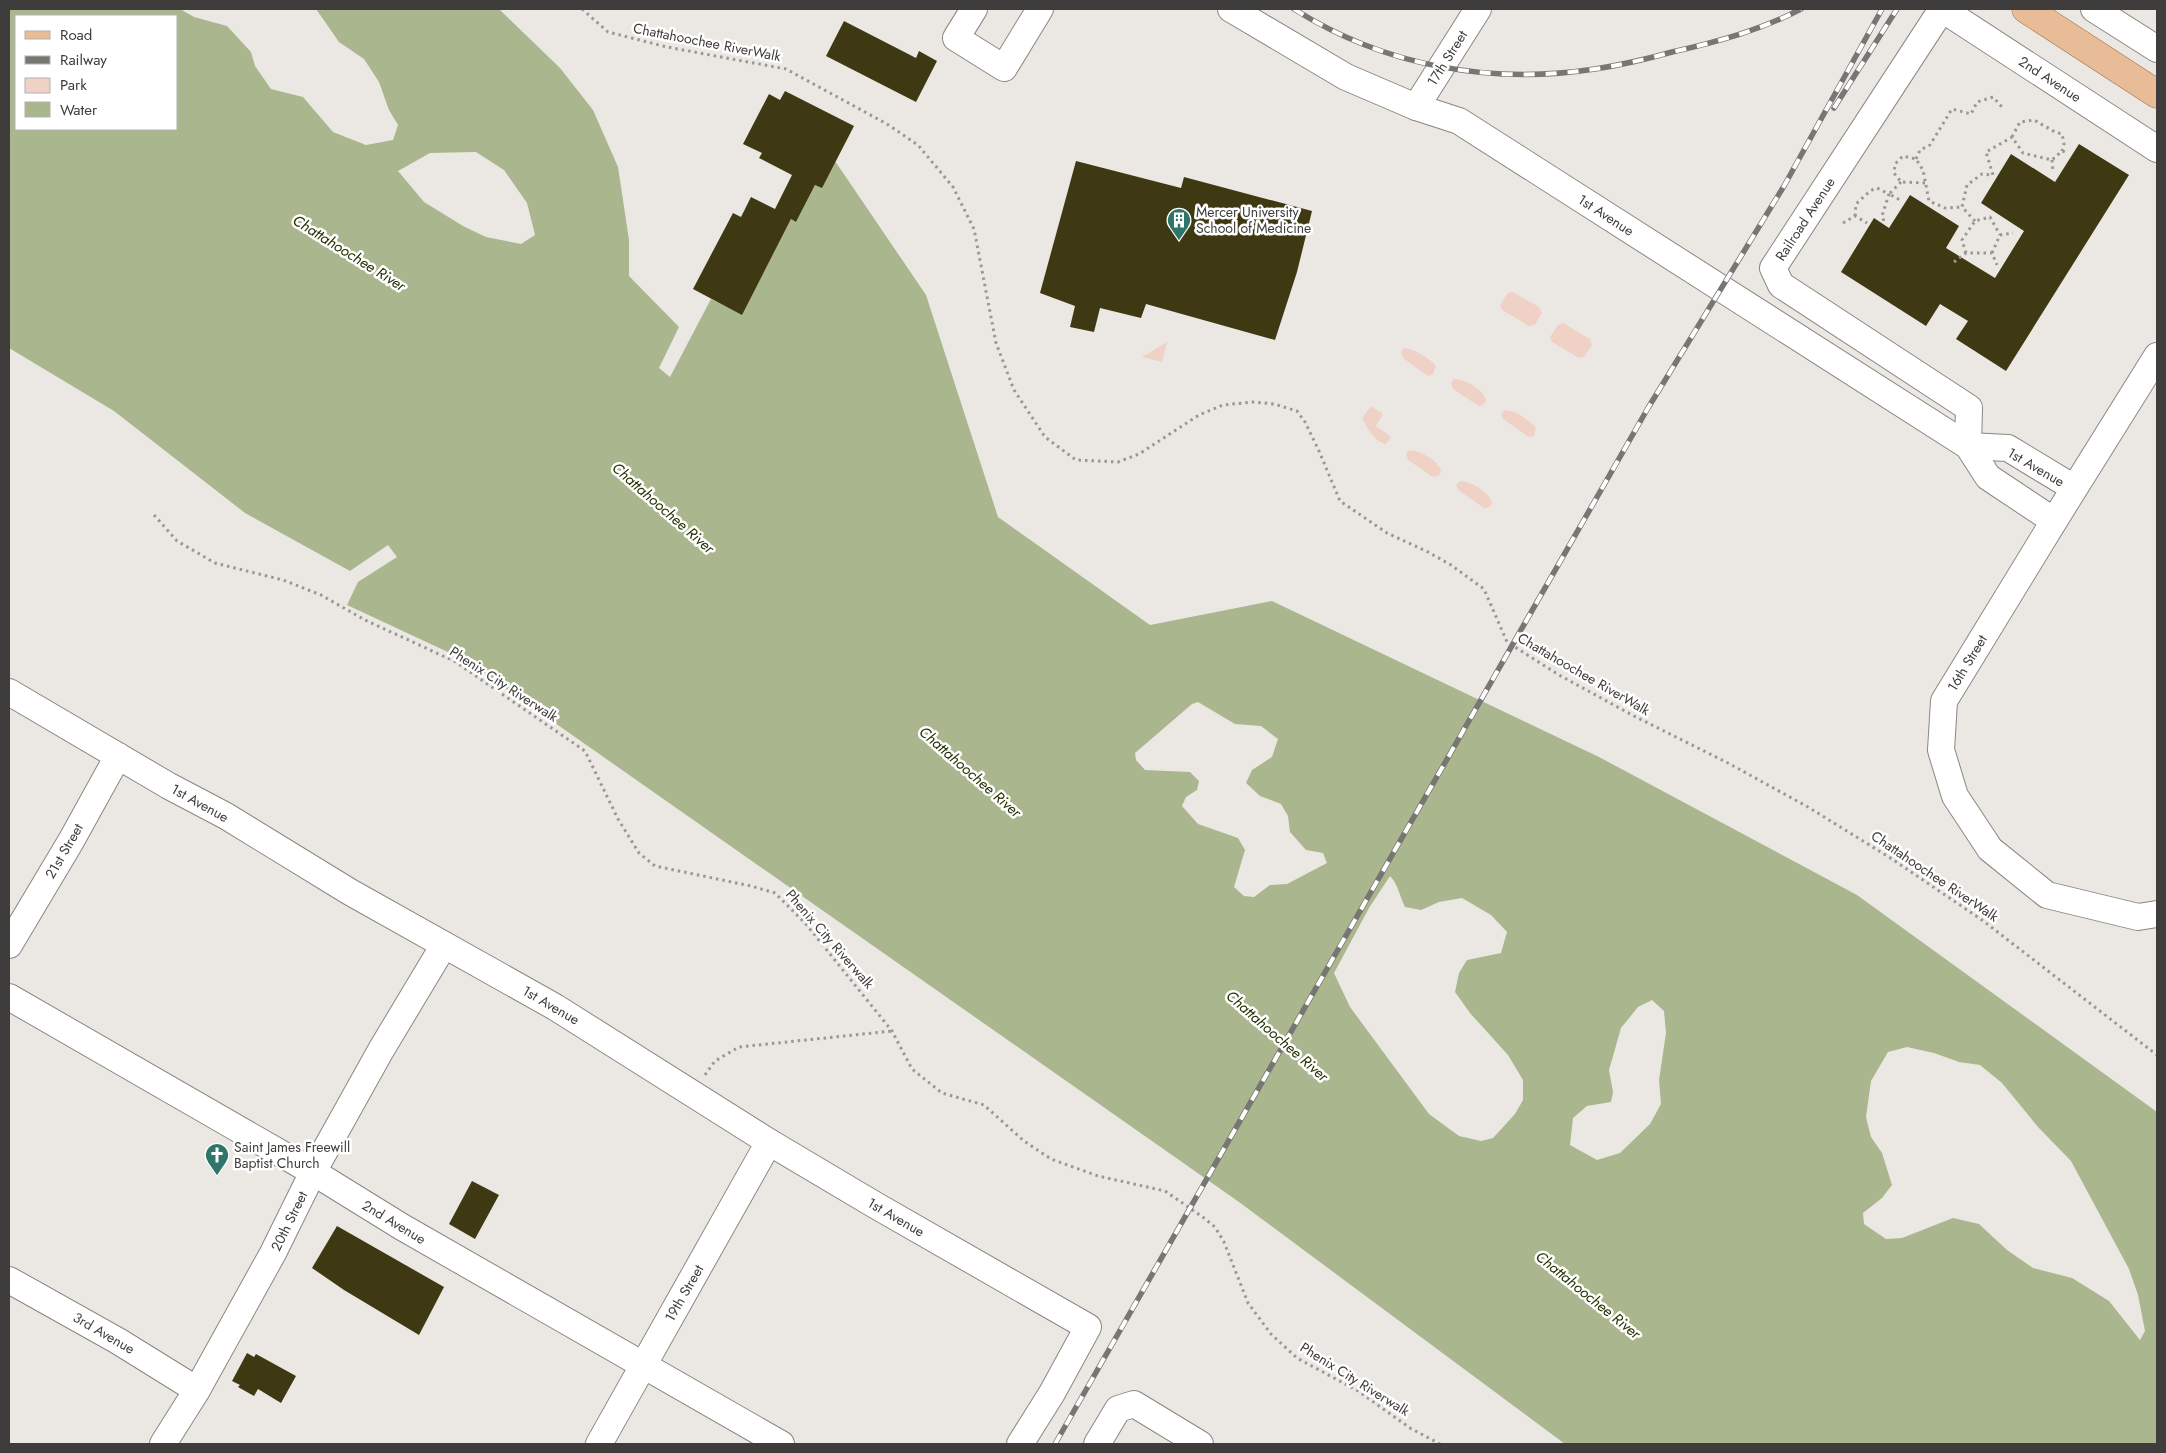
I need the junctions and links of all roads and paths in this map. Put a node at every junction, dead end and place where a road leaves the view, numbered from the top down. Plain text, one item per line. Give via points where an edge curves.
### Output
1 (582, 9) edge
2 (974, 9) edge
3 (1040, 9) edge
4 (1231, 9) edge
5 (1478, 9) edge
6 (1942, 9) edge
7 (2026, 9) edge
8 (2094, 9) edge
9 (2157, 49) edge
10 (2157, 94) edge
11 (1416, 107) junction
12 (2002, 107) dead end
13 (2012, 137) junction
14 (2157, 149) edge
15 (2062, 151) junction
16 (2068, 153) dead end
17 (1916, 159) junction
18 (2052, 160) junction
19 (2053, 172) dead end
20 (1901, 182) junction
21 (1925, 183) junction
22 (1889, 194) junction
23 (1902, 201) dead end
24 (1962, 207) junction
25 (1855, 216) junction
26 (1884, 221) dead end
27 (1975, 221) junction
28 (1844, 222) dead end
29 (1867, 223) dead end
30 (2013, 233) dead end
31 (2000, 236) junction
32 (1966, 253) junction
33 (1992, 253) junction
34 (1954, 262) dead end
35 (1997, 265) dead end
36 (2157, 356) edge
37 (1968, 446) junction
38 (2074, 488) junction
39 (154, 516) dead end
40 (2054, 520) junction
41 (9, 692) edge
42 (118, 756) junction
43 (2157, 914) edge
44 (9, 945) edge
45 (444, 945) junction
46 (9, 998) edge
47 (892, 1031) junction
48 (2157, 1055) edge
49 (693, 1093) junction
50 (769, 1142) junction
51 (313, 1172) junction
52 (9, 1280) edge
53 (643, 1364) junction
54 (197, 1390) junction
55 (163, 1444) edge
56 (599, 1444) edge
57 (781, 1444) edge
58 (1020, 1444) edge
59 (1097, 1444) edge
60 (1200, 1444) edge
61 (1440, 1444) edge

1 - 48 path, Chattahoochee RiverWalk via 608,32 667,47 786,69 887,124 918,145 953,187 974,229 996,343 1014,390 1045,437 1076,460 1118,462 1139,454 1199,415 1223,405 1253,402 1297,411 1319,451 1340,501 1387,533 1443,560 1484,588 1507,642 1559,675 1808,807 1892,859 1982,920
2 - 3 street via 956,38 1004,68
4 - 11 street, 1st Avenue via 1346,77
5 - 11 street, 17th Street
6 - 14 street, 2nd Avenue
6 - 37 street, Railroad Avenue via 1773,268 1781,285 1969,408
7 - 10 main road
8 - 9 street
11 - 37 street, 1st Avenue via 1459,121
12 - 17 path via 1993,97 1977,102 1971,114 1952,109 1930,145 1920,150
13 - 15 path via 2020,122 2034,120 2062,134
13 - 18 path via 2023,153
13 - 24 path via 1986,152 1993,175 1982,174 1967,185
15 - 16 path
15 - 18 path
17 - 20 path via 1903,156 1895,164 1894,173
17 - 21 path via 1923,170
18 - 19 path
20 - 21 path
20 - 22 path
21 - 24 path via 1929,201 1945,208
22 - 23 path
22 - 25 path via 1877,188 1870,191 1856,204
22 - 26 path via 1882,216
24 - 27 path
25 - 28 path
25 - 29 path
27 - 31 path via 1990,217
27 - 32 path via 1962,240
30 - 31 path
31 - 33 path
32 - 33 path
32 - 34 path
33 - 35 path
36 - 38 street, 16th Street
37 - 38 street, 1st Avenue via 2008,448
37 - 40 street, 1st Avenue via 1988,477
38 - 40 street, 16th Street
39 - 47 path, Phenix City Riverwalk via 177,541 215,563 298,586 454,661 585,751 618,819 639,853 654,866 775,893 805,923
40 - 43 street, 16th Street via 1944,700 1940,750 1955,796 1990,848 2047,894 2138,917
41 - 42 street, 1st Avenue
42 - 44 street, 21st Street
42 - 45 street, 1st Avenue
45 - 49 street, 1st Avenue via 556,1006
45 - 51 street, 20th Street
46 - 51 street, 2nd Avenue
47 - 49 path via 739,1047 715,1061
47 - 61 path, Phenix City Riverwalk via 912,1069 942,1093 984,1105 1024,1141 1051,1159 1098,1176 1166,1191 1215,1226 1248,1304 1271,1334 1297,1358 1358,1391 1410,1428
49 - 50 street, 1st Avenue
50 - 53 street, 19th Street
50 - 58 street, 1st Avenue via 1088,1327
51 - 53 street, 2nd Avenue via 402,1228
51 - 54 street, 20th Street via 273,1253
52 - 54 street, 3rd Avenue
53 - 56 street, 19th Street
53 - 57 street, 2nd Avenue
54 - 55 street, 20th Street
59 - 60 street via 1118,1409 1134,1404

